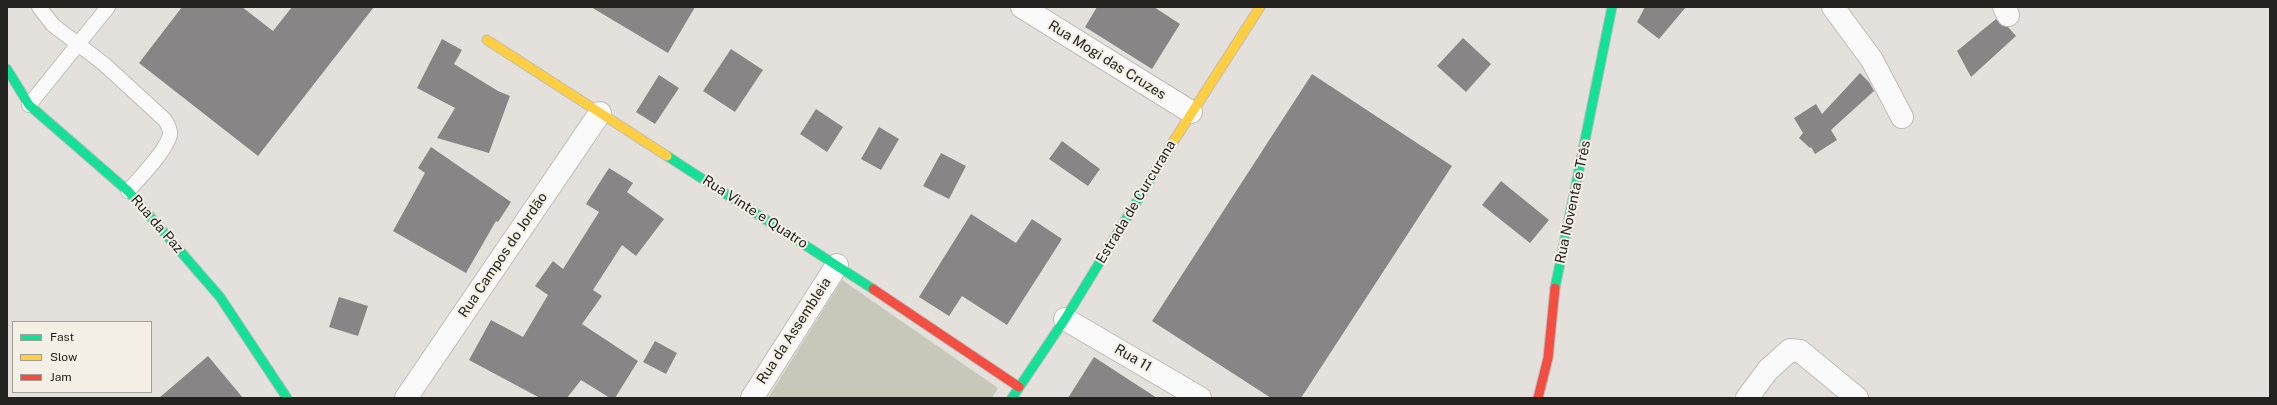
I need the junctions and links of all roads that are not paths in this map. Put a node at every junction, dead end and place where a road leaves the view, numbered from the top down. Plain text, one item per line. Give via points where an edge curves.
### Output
1 (39, 7) edge
2 (108, 7) edge
3 (1022, 7) edge
4 (1260, 7) edge
5 (1612, 7) edge
6 (1833, 7) edge
7 (487, 40) dead end
8 (78, 45) junction
9 (7, 69) edge
10 (29, 105) junction
11 (1191, 112) junction
12 (600, 113) junction
13 (1902, 117) dead end
14 (128, 191) junction
15 (837, 265) junction
16 (1065, 319) junction
17 (1019, 387) junction
18 (287, 398) edge
19 (406, 398) edge
20 (752, 398) edge
21 (1012, 398) edge
22 (1200, 398) edge
23 (1538, 398) edge
24 (1747, 398) edge
25 (1857, 398) edge

1 - 8 lane via 53,25
2 - 8 lane
3 - 11 street, Rua Mogi das Cruzes
4 - 11 street, Estrada de Curcurana
5 - 23 street, Rua Noventa e Três via 1556,282 1548,358
6 - 13 street via 1872,60
7 - 12 street, Rua Vinte e Quatro
8 - 10 lane
8 - 14 lane via 104,64 165,120 169,129 170,137
9 - 10 street, Rua da Paz
10 - 14 street, Rua da Paz
11 - 16 street, Estrada de Curcurana
12 - 15 street, Rua Vinte e Quatro
12 - 19 street, Rua Campos do Jordão
14 - 18 street, Rua da Paz via 220,297
15 - 17 street, Rua Vinte e Quatro
15 - 20 street, Rua da Assembleia
16 - 17 street, Estrada de Curcurana
16 - 22 street, Rua 11
17 - 21 street, Estrada de Curcurana
24 - 25 street via 1768,370 1790,350 1800,351

